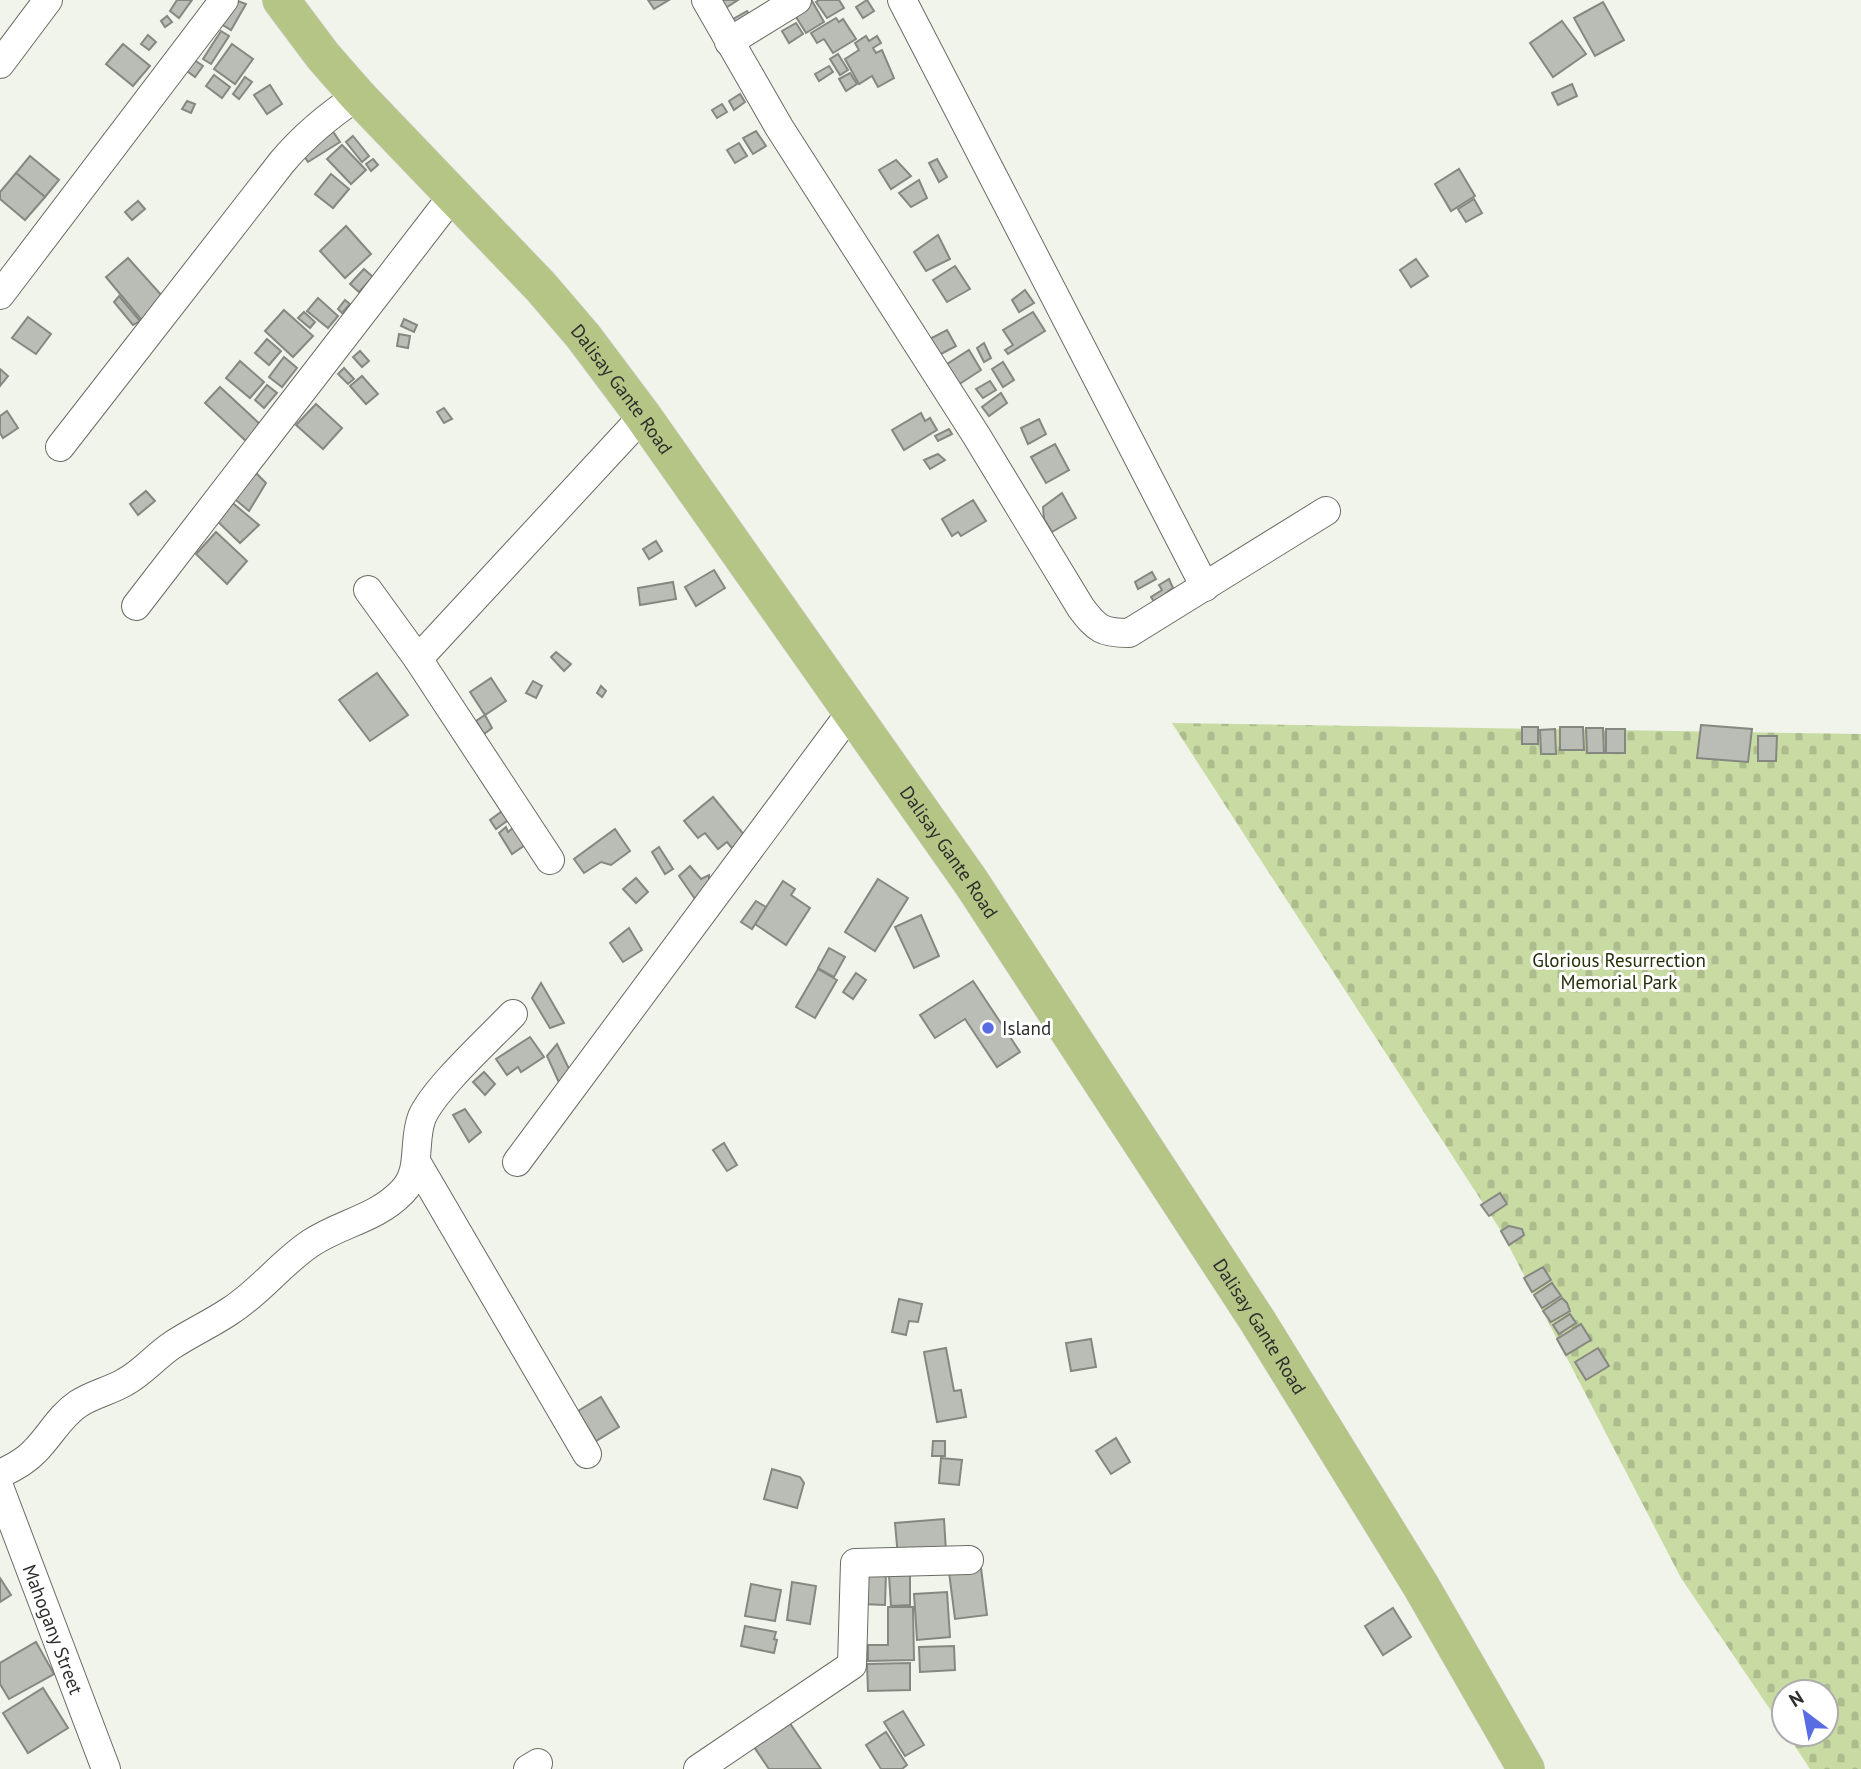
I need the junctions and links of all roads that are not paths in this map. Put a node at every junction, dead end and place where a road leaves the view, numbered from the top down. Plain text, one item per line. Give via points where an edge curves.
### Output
1 (48, 0) edge
2 (224, 0) edge
3 (281, 0) edge
4 (706, 0) edge
5 (797, 0) edge
6 (902, 0) edge
7 (729, 42) junction
8 (0, 64) edge
9 (358, 96) junction
10 (454, 194) junction
11 (0, 295) edge
12 (643, 415) junction
13 (60, 447) dead end
14 (1325, 511) dead end
15 (1205, 587) junction
16 (368, 590) dead end
17 (135, 606) dead end
18 (418, 659) junction
19 (851, 712) junction
20 (550, 860) dead end
21 (513, 1014) dead end
22 (517, 1162) dead end
23 (416, 1163) junction
24 (587, 1454) dead end
25 (0, 1474) edge
26 (0, 1489) edge
27 (970, 1560) dead end
28 (106, 1769) edge
29 (698, 1769) edge
30 (1526, 1769) edge

1 - 8 street
2 - 11 street
3 - 9 main road, Dalisay Gante Road
4 - 7 street
5 - 7 street
6 - 15 street
7 - 15 street via 1095,625 1109,633 1129,633
9 - 10 main road, Dalisay Gante Road
9 - 13 street via 333,112 282,162
10 - 12 main road, Dalisay Gante Road via 583,336
10 - 17 street
12 - 18 street
12 - 19 main road, Dalisay Gante Road
14 - 15 street
16 - 18 street
18 - 20 street
19 - 22 street
19 - 30 main road, Dalisay Gante Road via 971,882 1257,1320 1407,1563
21 - 23 street via 423,1115 416,1138
23 - 24 street
23 - 25 street via 412,1179 393,1201 307,1245 231,1311 168,1348 129,1381 74,1406 33,1454
26 - 28 street, Mahogany Street
27 - 29 street via 855,1563 852,1665

